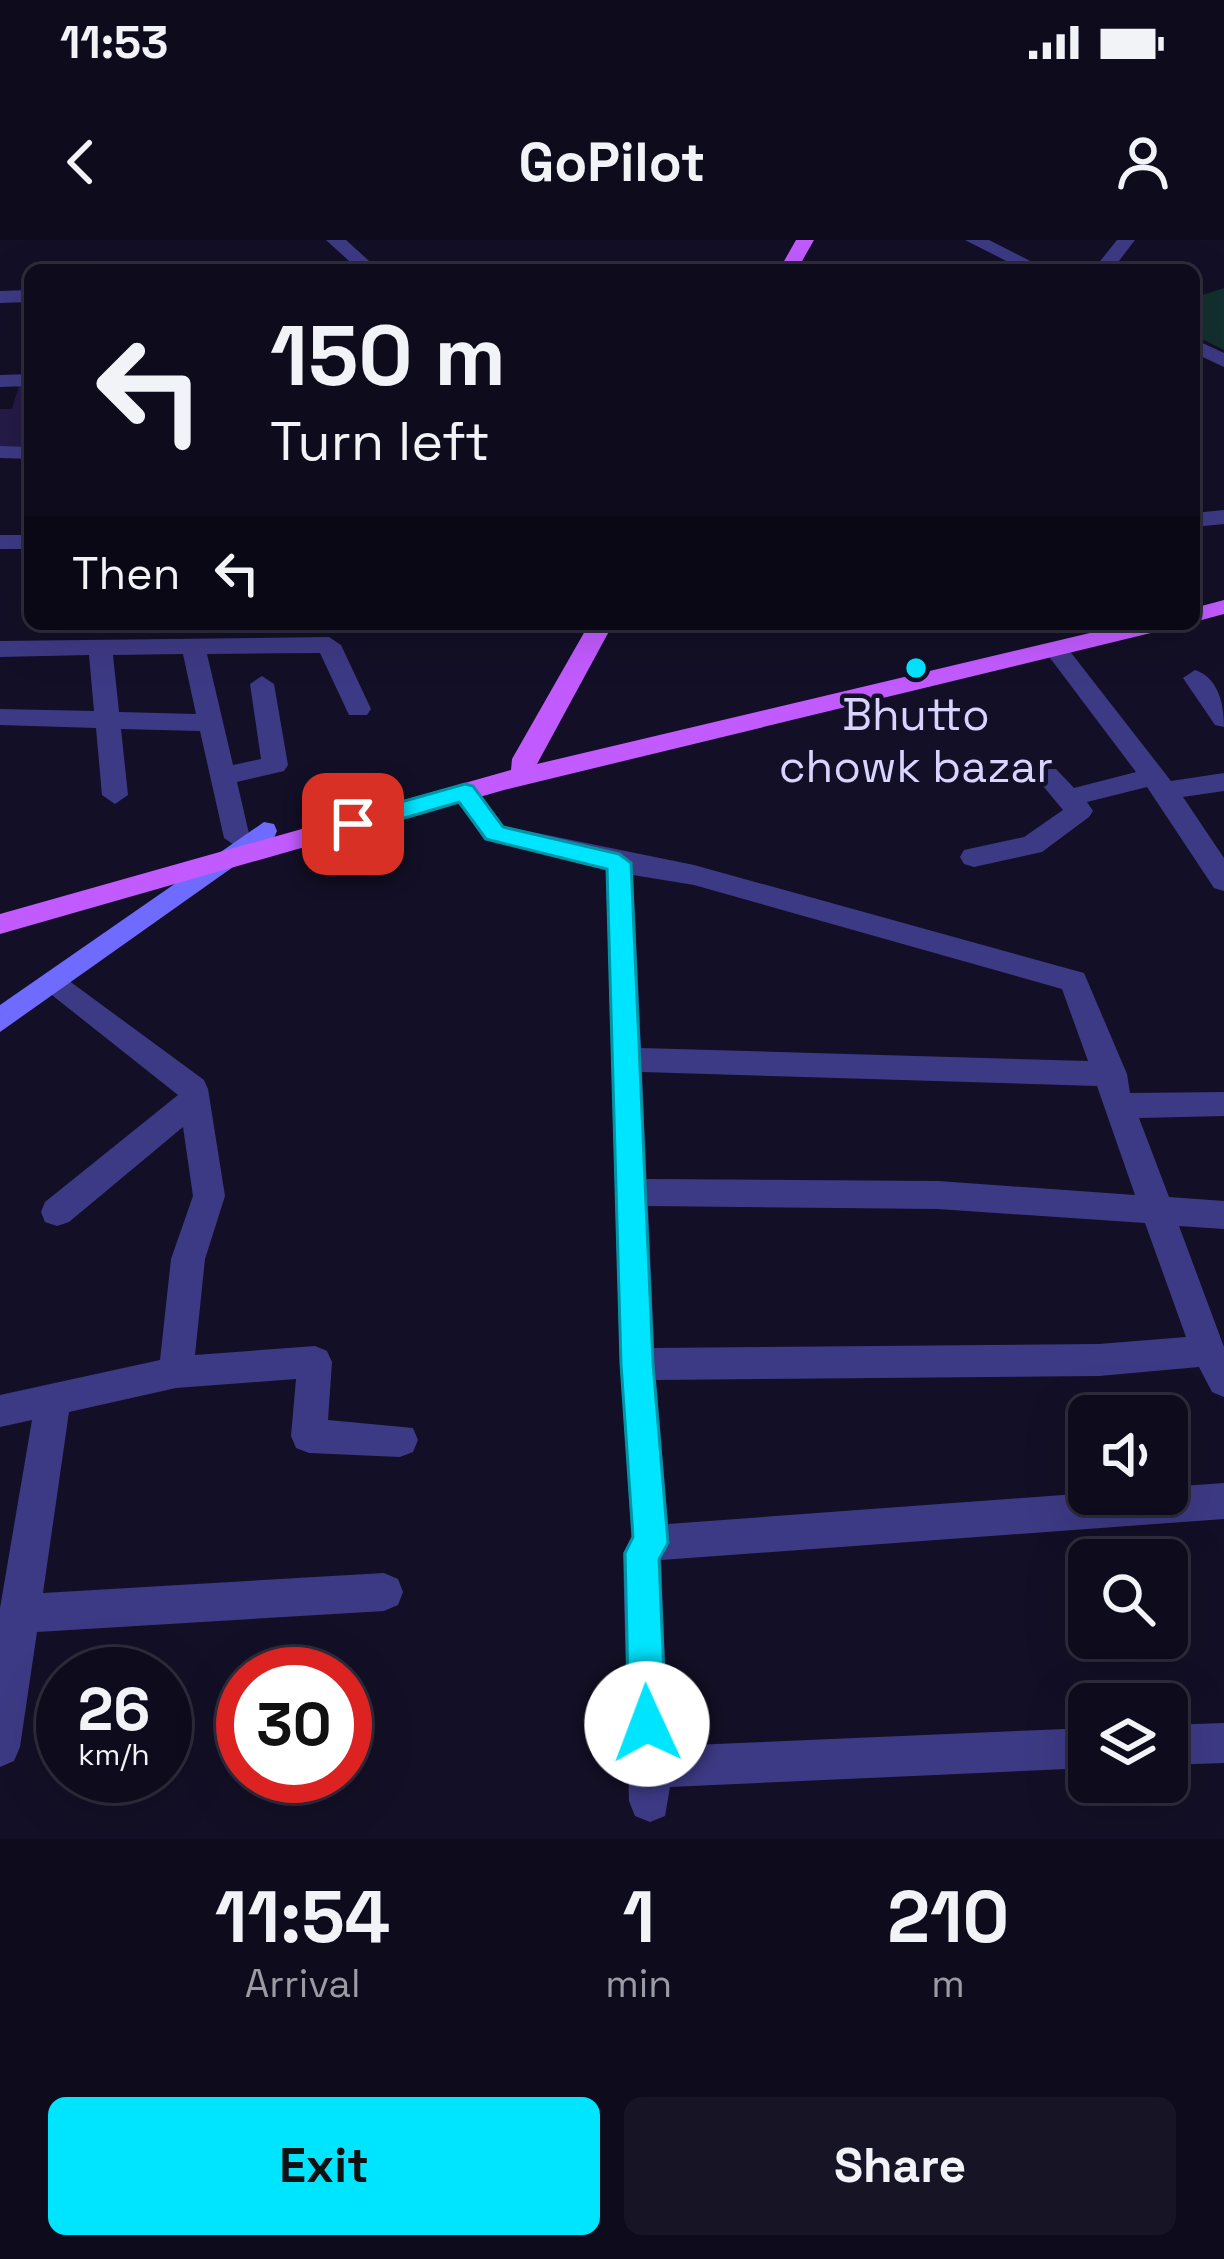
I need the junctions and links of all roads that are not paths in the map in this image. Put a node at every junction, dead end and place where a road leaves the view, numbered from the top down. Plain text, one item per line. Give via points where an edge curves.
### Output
1 (335, 240) edge
2 (974, 240) edge
3 (1126, 240) edge
4 (363, 264) edge
5 (1026, 264) edge
6 (1107, 264) edge
7 (598, 630) edge
8 (1062, 630) edge
9 (1136, 630) edge
10 (193, 645) junction
11 (100, 647) junction
12 (0, 649) edge
13 (1056, 650) junction
14 (1196, 678) dead end
15 (262, 684) dead end
16 (358, 709) dead end
17 (0, 717) edge
18 (1224, 719) edge
19 (108, 723) junction
20 (212, 723) junction
21 (524, 768) junction
22 (1047, 775) dead end
23 (224, 776) junction
24 (1224, 782) edge
25 (1159, 784) junction
26 (465, 792) junction
27 (116, 795) dead end
28 (1068, 798) junction
29 (241, 844) junction
30 (974, 856) dead end
31 (619, 863) junction
32 (1224, 881) edge
33 (0, 904) edge
34 (0, 924) edge
35 (53, 980) junction
36 (0, 1021) edge
37 (630, 1060) junction
38 (1112, 1074) junction
39 (195, 1100) junction
40 (1224, 1104) edge
41 (1124, 1106) junction
42 (634, 1192) junction
43 (57, 1212) dead end
44 (1161, 1215) junction
45 (1224, 1215) edge
46 (637, 1364) junction
47 (1216, 1366) edge
48 (176, 1372) junction
49 (53, 1400) junction
50 (0, 1411) edge
51 (400, 1440) dead end
52 (1224, 1501) edge
53 (651, 1543) junction
54 (384, 1592) dead end
55 (17, 1614) junction
56 (1224, 1742) edge
57 (1188, 1744) edge
58 (0, 1747) edge
59 (1068, 1750) edge

1 - 4 street
2 - 5 street
3 - 6 street
7 - 21 main road
8 - 21 main road
9 - 13 main road
10 - 11 street
10 - 16 street via 329,645
10 - 20 street
11 - 12 street
11 - 19 street
13 - 21 main road
13 - 25 street
14 - 18 street
15 - 23 street via 275,765
17 - 19 street
19 - 20 street
19 - 27 street
20 - 23 street
21 - 26 main road
21 - 29 main road
22 - 28 street
23 - 29 street
24 - 25 street
25 - 28 street
25 - 32 street
26 - 29 main road
26 - 31 street via 494,833
28 - 30 street via 1079,811 1032,845
29 - 33 main road
29 - 34 main road
29 - 35 main road
31 - 37 street
31 - 38 street via 694,874 1074,981
35 - 36 main road
35 - 39 street via 193,1089
37 - 38 street
37 - 42 street
38 - 41 street
39 - 43 street
39 - 48 street via 209,1196 188,1259
40 - 41 street
41 - 44 street
42 - 44 street via 938,1196
42 - 46 street
44 - 45 street
44 - 47 street
46 - 47 street
46 - 53 street
48 - 49 street
48 - 51 street via 315,1362 309,1436
49 - 50 street
49 - 55 street
52 - 53 street
53 - 59 street via 642,1553 649,1784
54 - 55 street
55 - 58 street
56 - 57 street

